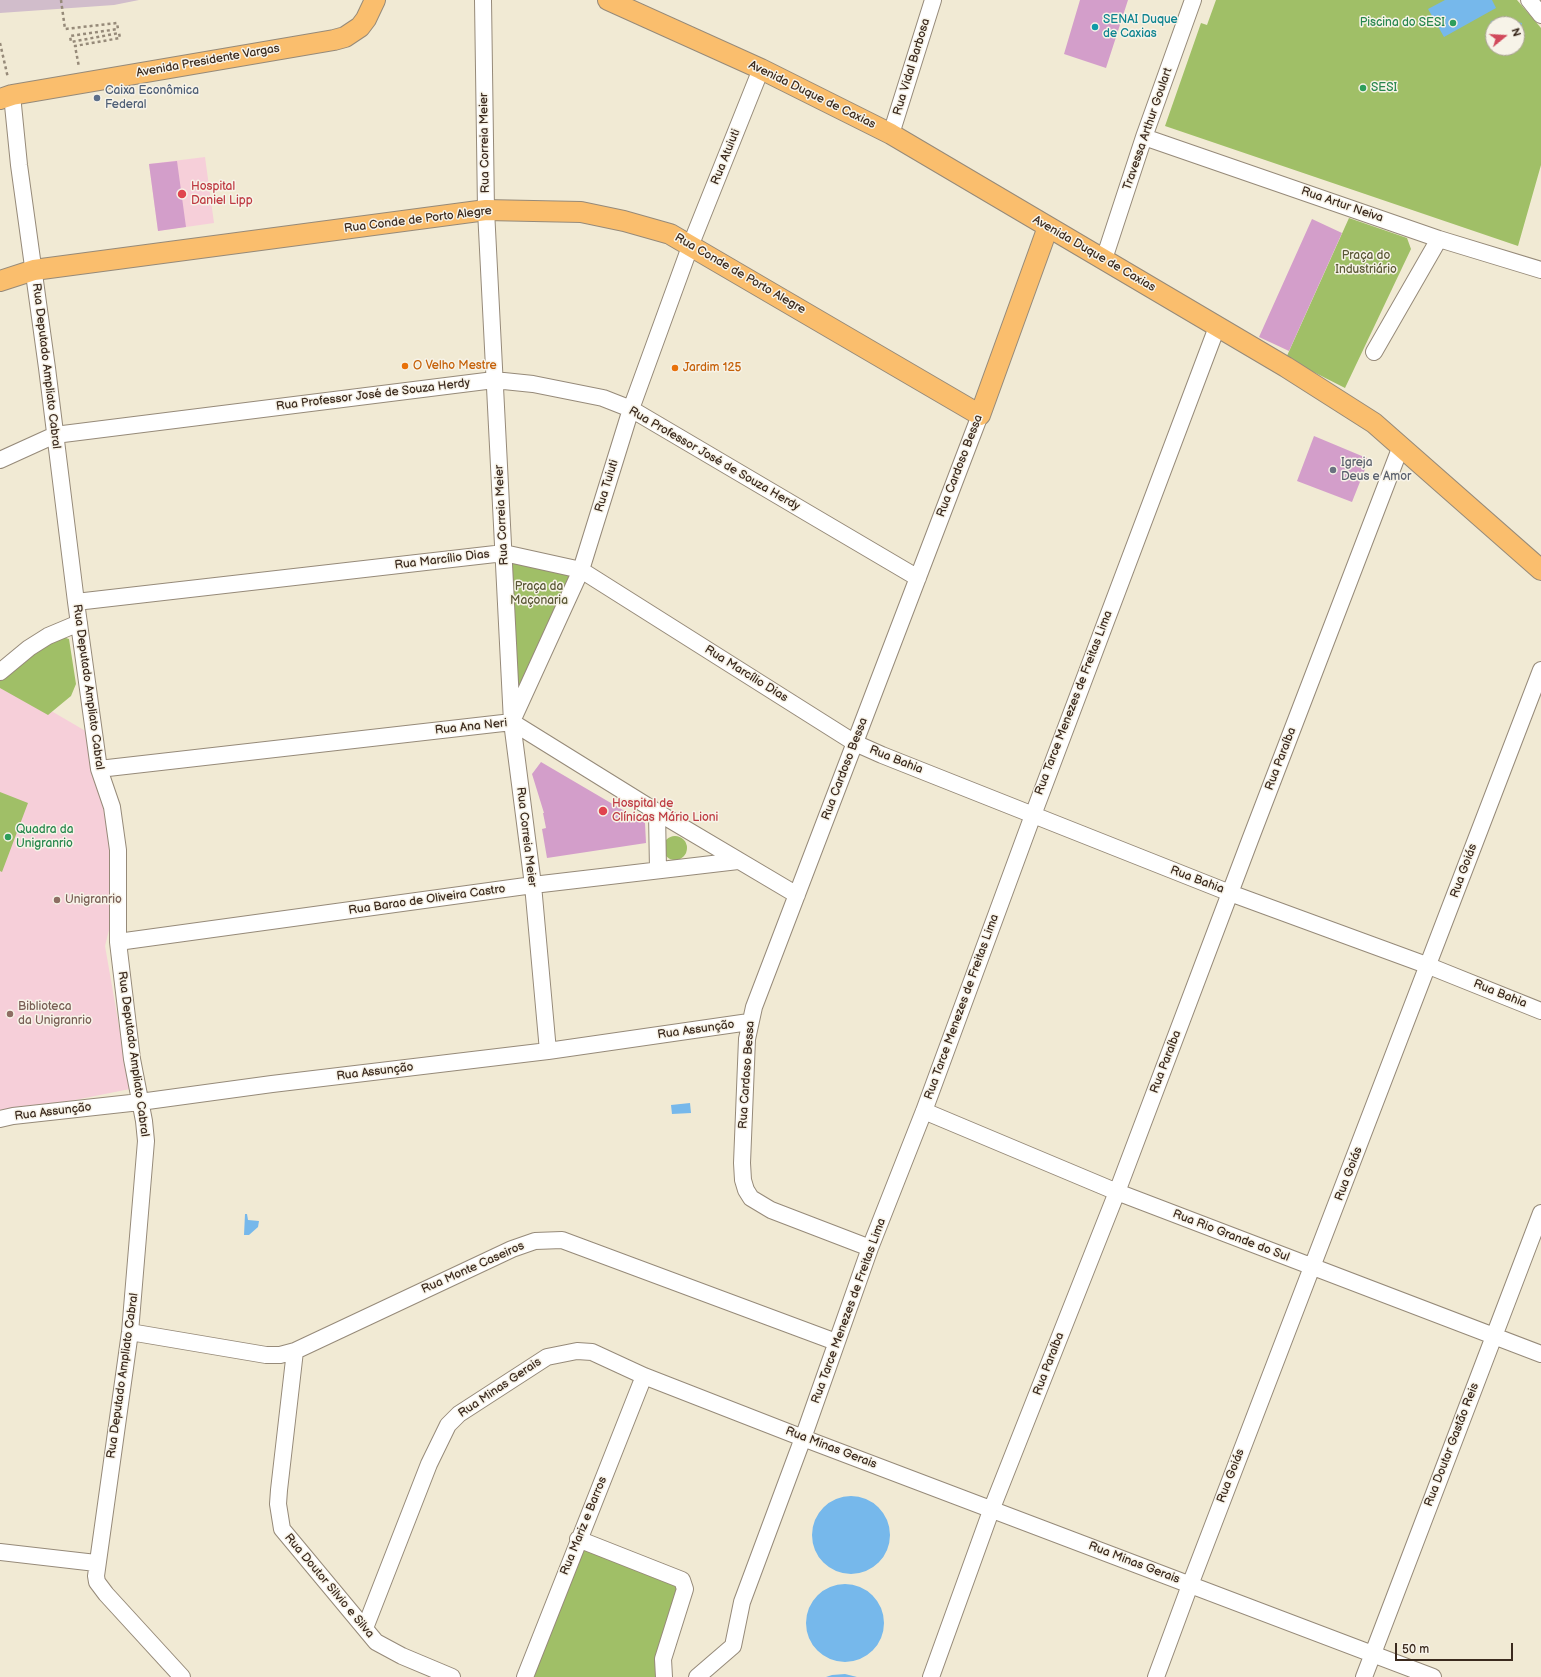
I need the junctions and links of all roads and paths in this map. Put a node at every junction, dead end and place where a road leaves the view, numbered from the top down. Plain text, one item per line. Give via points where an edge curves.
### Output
1 (61, 0) edge
2 (375, 0) edge
3 (483, 0) edge
4 (608, 0) edge
5 (933, 0) edge
6 (1193, 0) edge
7 (1529, 0) edge
8 (1541, 15) edge
9 (0, 43) edge
10 (761, 69) junction
11 (82, 83) junction
12 (6, 97) edge
13 (891, 134) junction
14 (1144, 137) junction
15 (486, 210) junction
16 (1048, 227) junction
17 (1439, 239) junction
18 (691, 244) junction
19 (1104, 259) junction
20 (34, 270) junction
21 (1541, 270) edge
22 (0, 281) edge
23 (1217, 327) junction
24 (1374, 352) dead end
25 (494, 380) junction
26 (631, 409) junction
27 (980, 415) junction
28 (55, 435) junction
29 (1402, 446) junction
30 (0, 460) edge
31 (504, 553) junction
32 (581, 570) junction
33 (1541, 570) edge
34 (918, 578) junction
35 (76, 602) junction
36 (79, 623) junction
37 (0, 672) edge
38 (1541, 672) edge
39 (512, 722) junction
40 (855, 742) junction
41 (99, 769) junction
42 (657, 812) junction
43 (1033, 815) junction
44 (738, 861) junction
45 (658, 870) junction
46 (533, 886) junction
47 (1230, 893) junction
48 (797, 895) junction
49 (118, 942) junction
50 (1429, 966) junction
51 (1541, 1011) edge
52 (749, 1022) junction
53 (548, 1051) junction
54 (140, 1102) junction
55 (924, 1111) junction
56 (0, 1119) edge
57 (1117, 1192) junction
58 (1541, 1213) edge
59 (870, 1248) junction
60 (1313, 1266) junction
61 (130, 1332) junction
62 (1493, 1337) junction
63 (836, 1342) junction
64 (294, 1351) junction
65 (1541, 1354) edge
66 (644, 1376) junction
67 (803, 1438) junction
68 (992, 1508) junction
69 (578, 1539) junction
70 (0, 1552) edge
71 (96, 1563) junction
72 (1190, 1585) junction
73 (365, 1628) junction
74 (1373, 1654) junction
75 (182, 1677) edge
76 (452, 1677) edge
77 (525, 1677) edge
78 (664, 1677) edge
79 (697, 1677) edge
80 (931, 1677) edge
81 (1156, 1677) edge
82 (1364, 1677) edge
83 (1433, 1677) edge

1 - 11 path via 65,29 117,23 118,29 70,36 71,42 119,33 120,38 75,46
2 - 11 main road, Avenida Presidente Vargas via 360,27 345,37
3 - 15 street, Rua Correia Meier
4 - 10 main road, Avenida Duque de Caxias
5 - 13 street, Rua Vidal Barbosa
6 - 14 street, Travessa Arthur Goulart
7 - 8 street
9 - 12 path
10 - 13 main road, Avenida Duque de Caxias
10 - 18 street, Rua Atuiuti
11 - 12 main road, Avenida Presidente Vargas
12 - 20 street, Rua Deputado Ampliato Cabral
13 - 16 main road, Avenida Duque de Caxias
14 - 17 street, Rua Artur Neiva
14 - 19 street, Travessa Arthur Goulart
15 - 18 main road, Rua Conde de Porto Alegre via 580,212 670,234
15 - 20 main road, Rua Conde de Porto Alegre
15 - 25 street, Rua Correia Meier
16 - 19 main road, Avenida Duque de Caxias
16 - 27 main road, Rua Cardoso Bessa
17 - 21 street, Rua Artur Neiva
17 - 24 street
18 - 26 street, Rua Tuiuti
18 - 27 main road, Rua Conde de Porto Alegre
19 - 23 main road, Avenida Duque de Caxias
20 - 22 main road, Rua Conde de Porto Alegre
20 - 28 street, Rua Deputado Ampliato Cabral
23 - 29 main road, Avenida Duque de Caxias via 1374,423
23 - 43 street, Rua Tarce Menezes de Freitas Lima
25 - 26 street, Rua Professor José de Souza Herdy via 568,390 603,398
25 - 28 street, Rua Professor José de Souza Herdy
25 - 31 street, Rua Correia Meier
26 - 32 street, Rua Tuiuti
26 - 34 street, Rua Professor José de Souza Herdy
27 - 34 street, Rua Cardoso Bessa
28 - 30 street, Rua Professor José de Souza Herdy
28 - 35 street, Rua Deputado Ampliato Cabral
29 - 33 main road, Avenida Duque de Caxias
29 - 47 street, Rua Paraíba
31 - 32 street, Rua Marcílio Dias
31 - 35 street, Rua Marcílio Dias
31 - 39 street, Rua Correia Meier
32 - 39 street, Rua Tuiuti
32 - 40 street, Rua Marcílio Dias
34 - 40 street, Rua Cardoso Bessa
35 - 36 street, Rua Deputado Ampliato Cabral
36 - 37 street via 28,648
36 - 41 street, Rua Deputado Ampliato Cabral
38 - 50 street, Rua Goiás
39 - 41 street, Rua Ana Neri
39 - 42 street, Rua Ana Neri
39 - 46 street, Rua Correia Meier
40 - 43 street, Rua Bahia
40 - 48 street, Rua Cardoso Bessa
41 - 49 street, Rua Deputado Ampliato Cabral via 112,807 118,850
42 - 44 street, Rua Ana Neri
42 - 45 street
43 - 47 street, Rua Bahia
43 - 55 street, Rua Tarce Menezes de Freitas Lima
44 - 45 street, Rua Barao de Oliveira Castro
44 - 48 street, Rua Ana Neri
45 - 46 street, Rua Barao de Oliveira Castro
46 - 49 street, Rua Barao de Oliveira Castro
46 - 53 street, Rua Correia Meier
47 - 50 street, Rua Bahia
47 - 57 street, Rua Paraíba
48 - 52 street, Rua Cardoso Bessa
49 - 54 street, Rua Deputado Ampliato Cabral via 132,1059
50 - 51 street, Rua Bahia
50 - 60 street, Rua Goiás
52 - 53 street, Rua Assunção
52 - 59 street, Rua Cardoso Bessa via 742,1163 742,1180 746,1190 752,1198 771,1210
53 - 54 street, Rua Assunção
54 - 56 street, Rua Assunção
54 - 61 street, Rua Deputado Ampliato Cabral via 146,1141
55 - 57 street, Rua Rio Grande do Sul
55 - 59 street, Rua Tarce Menezes de Freitas Lima
57 - 60 street, Rua Rio Grande do Sul
57 - 68 street, Rua Paraíba
58 - 62 street, Rua Doutor Gastão Reis
59 - 63 street, Rua Tarce Menezes de Freitas Lima
60 - 62 street, Rua Rio Grande do Sul
60 - 72 street, Rua Goiás
61 - 64 street, Rua Monte Caseiros via 266,1354 280,1355
61 - 71 street, Rua Deputado Ampliato Cabral
62 - 65 street, Rua Rio Grande do Sul
62 - 74 street, Rua Doutor Gastão Reis
63 - 64 street, Rua Monte Caseiros via 576,1244 548,1240 535,1241 512,1249
63 - 67 street, Rua Tarce Menezes de Freitas Lima
64 - 73 street, Rua Doutor Silvio e Silva via 278,1504 282,1529
66 - 67 street, Rua Minas Gerais
66 - 69 street, Rua Mariz e Barros
66 - 73 street, Rua Minas Gerais via 592,1352 565,1352 547,1357 459,1414 448,1425 429,1464
67 - 68 street, Rua Minas Gerais
67 - 79 street, Rua Tarce Menezes de Freitas Lima via 742,1602 733,1646
68 - 72 street, Rua Minas Gerais
68 - 80 street, Rua Paraíba
69 - 77 street, Rua Mariz e Barros
69 - 78 street via 682,1580 684,1589 663,1659
70 - 71 street
71 - 75 street, Rua Deputado Ampliato Cabral via 96,1576 100,1586
72 - 74 street, Rua Minas Gerais
72 - 81 street, Rua Goiás
73 - 76 street, Rua Doutor Silvio e Silva via 376,1642 387,1649
74 - 82 street, Rua Doutor Gastão Reis
74 - 83 street, Rua Minas Gerais

